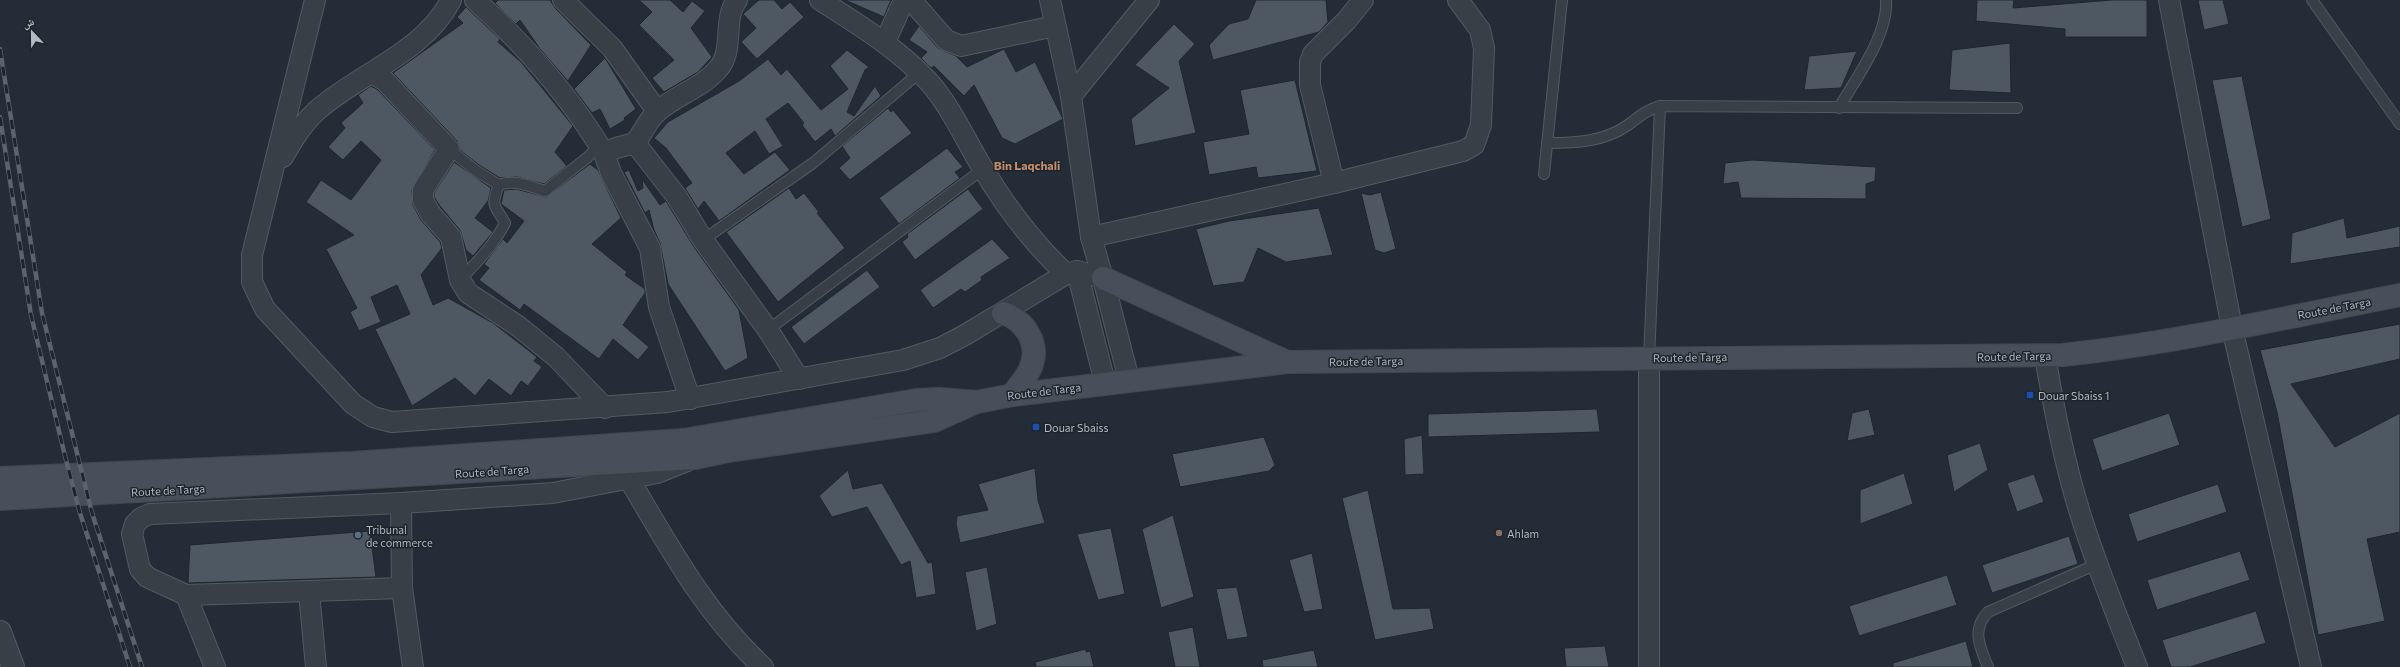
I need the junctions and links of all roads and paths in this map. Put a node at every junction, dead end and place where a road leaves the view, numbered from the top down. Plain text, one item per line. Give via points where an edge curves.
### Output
1 (315, 0) edge
2 (451, 0) edge
3 (475, 0) edge
4 (563, 0) edge
5 (738, 0) edge
6 (820, 0) edge
7 (904, 0) edge
8 (911, 0) edge
9 (1050, 0) edge
10 (1149, 0) edge
11 (1363, 0) edge
12 (1458, 0) edge
13 (1562, 0) edge
14 (1886, 0) edge
15 (2169, 0) edge
16 (2312, 0) edge
17 (1055, 26) junction
18 (884, 42) junction
19 (372, 73) junction
20 (919, 73) junction
21 (1071, 96) junction
22 (1660, 106) junction
23 (1839, 108) junction
24 (2016, 108) dead end
25 (657, 111) junction
26 (2400, 124) edge
27 (635, 143) junction
28 (1547, 143) junction
29 (449, 149) junction
30 (601, 149) junction
31 (982, 169) junction
32 (1544, 174) dead end
33 (271, 177) junction
34 (1334, 183) junction
35 (499, 185) junction
36 (1091, 237) junction
37 (703, 240) junction
38 (1072, 272) junction
39 (1103, 278) junction
40 (460, 280) junction
41 (2400, 296) edge
42 (1003, 313) junction
43 (2232, 328) junction
44 (768, 330) junction
45 (2045, 356) junction
46 (1649, 358) junction
47 (1287, 362) junction
48 (799, 379) junction
49 (1129, 380) junction
50 (1105, 383) junction
51 (1013, 395) junction
52 (690, 399) junction
53 (977, 402) junction
54 (605, 408) junction
55 (695, 458) junction
56 (0, 478) edge
57 (629, 479) junction
58 (0, 499) edge
59 (401, 503) junction
60 (2097, 564) junction
61 (402, 588) junction
62 (309, 592) junction
63 (186, 596) junction
64 (0, 632) edge
65 (13, 667) edge
66 (215, 667) edge
67 (316, 667) edge
68 (413, 667) edge
69 (763, 667) edge
70 (1649, 667) edge
71 (1988, 667) edge
72 (2137, 667) edge
73 (2311, 667) edge

1 - 33 street
2 - 19 street via 443,16 426,33
3 - 30 street via 529,52 584,120
4 - 25 street via 612,48
5 - 25 street via 729,20 726,54 719,69
6 - 18 street
7 - 18 street
8 - 17 street via 946,40 961,46
9 - 17 street
10 - 21 street
11 - 34 street via 1314,54 1310,62 1310,86
12 - 34 street via 1480,30 1484,48 1481,125 1474,145 1463,151
13 - 28 lane
14 - 23 lane via 1886,17 1878,40
15 - 43 street
16 - 26 lane
17 - 21 street
18 - 20 street
19 - 29 street via 385,81
19 - 33 street via 322,107 308,120
20 - 31 street via 941,98
20 - 37 lane via 813,163
21 - 36 street
22 - 23 lane
22 - 28 lane via 1643,111 1628,125 1599,138
22 - 46 lane
23 - 24 lane
25 - 27 street
27 - 30 street
27 - 37 street via 677,197
28 - 32 lane
29 - 35 lane
29 - 40 street via 423,190 423,200 430,213 451,237
30 - 35 lane via 545,191 518,182
30 - 52 street via 611,174 650,248 659,307
31 - 38 street via 1042,252
31 - 44 lane
33 - 54 street via 251,267 252,282 257,295 300,348 363,413 382,421 392,422
34 - 36 street
35 - 40 lane via 494,198 494,208 505,223 480,259
36 - 39 street
37 - 44 street
38 - 39 street
38 - 42 street
38 - 50 street
39 - 47 main road
39 - 49 street
40 - 54 street via 468,293 518,326 556,357
41 - 43 main road, Route de Targa
42 - 48 street via 940,348 922,354 856,370
42 - 51 main road via 1015,317 1023,324 1029,333 1034,352 1030,370
43 - 45 main road, Route de Targa via 2101,351
43 - 73 street
44 - 48 street
45 - 46 main road, Route de Targa
45 - 60 street via 2057,425 2079,512
46 - 47 main road, Route de Targa
46 - 70 street
47 - 49 main road, Route de Targa
48 - 52 street
49 - 50 main road, Route de Targa
50 - 51 main road, Route de Targa
51 - 53 main road, Route de Targa
52 - 54 street
53 - 55 main road, Route de Targa via 934,421
53 - 56 main road, Route de Targa via 922,399 684,440 352,462
55 - 57 street via 657,473
55 - 58 main road, Route de Targa
57 - 59 street via 553,493
57 - 69 street via 696,590 739,645
59 - 61 street
59 - 63 street via 157,514 142,518 135,524 132,534 140,569 147,577
60 - 71 lane via 1988,612 1979,621 1978,632
60 - 72 street
61 - 62 street
61 - 68 street
62 - 63 street
62 - 67 street
63 - 66 street
64 - 65 street

